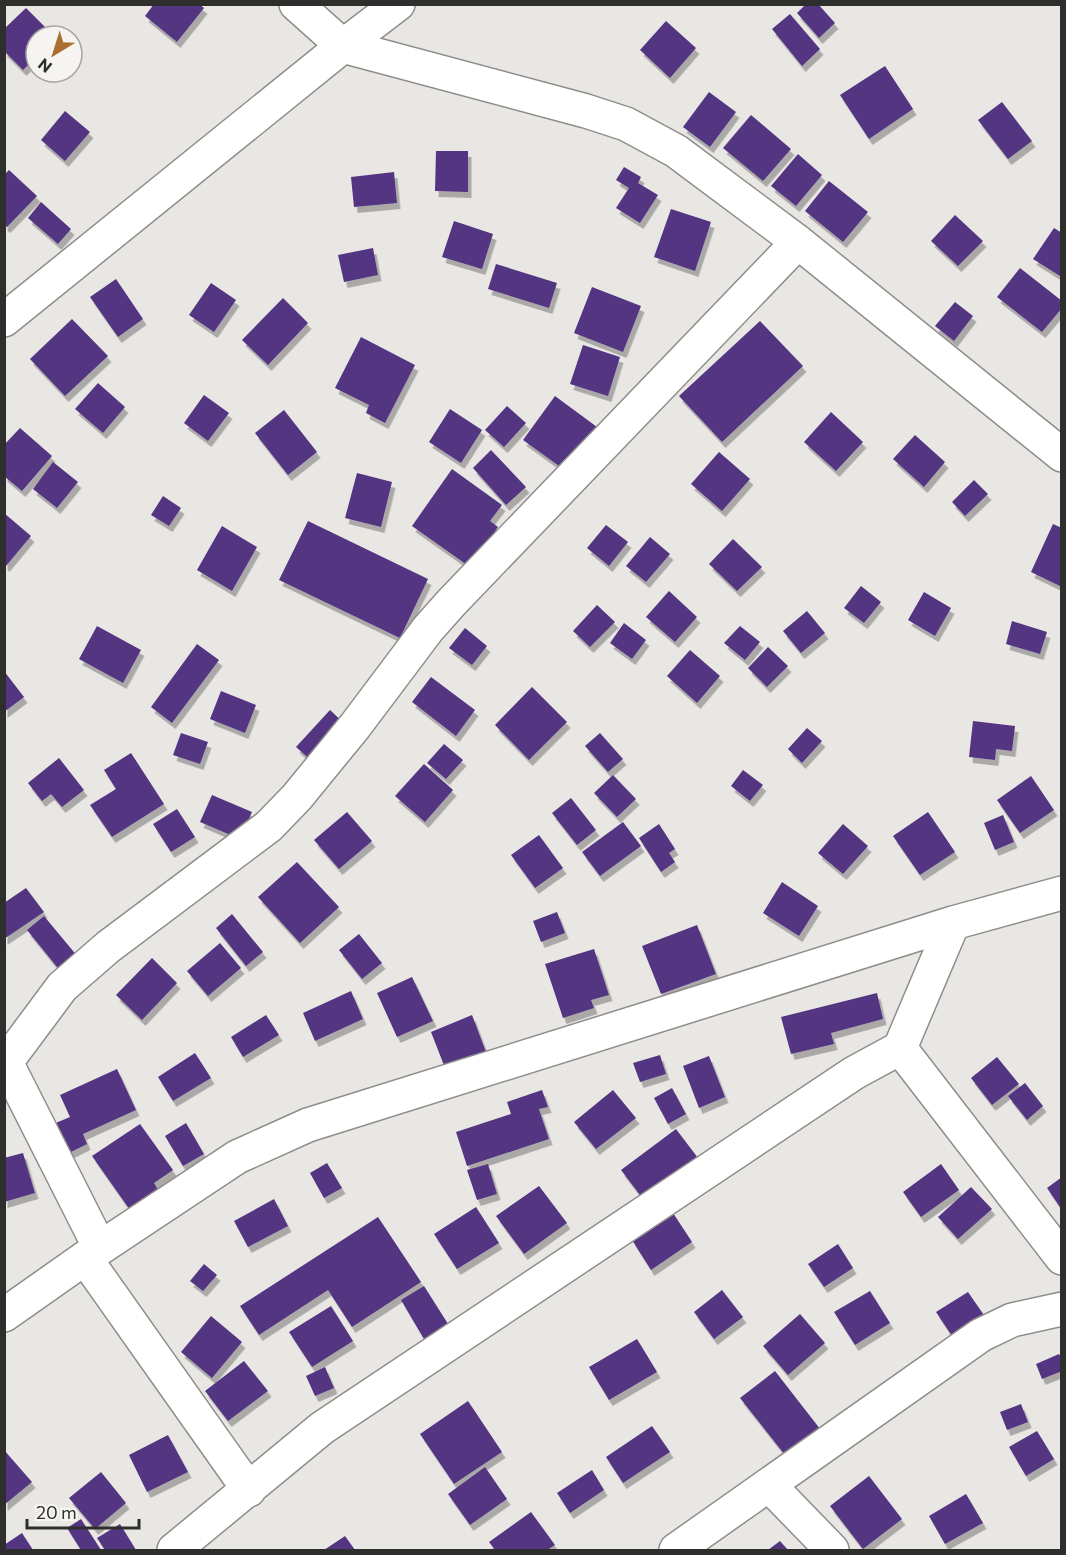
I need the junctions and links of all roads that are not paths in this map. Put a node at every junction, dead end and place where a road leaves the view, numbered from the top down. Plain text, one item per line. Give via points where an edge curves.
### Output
1 (296, 4) edge
2 (398, 4) edge
3 (343, 46) junction
4 (798, 242) junction
5 (4, 320) edge
6 (1062, 455) edge
7 (1062, 893) edge
8 (952, 923) junction
9 (900, 1048) junction
10 (6, 1065) edge
11 (93, 1253) junction
12 (1062, 1258) edge
13 (1062, 1310) edge
14 (4, 1315) edge
15 (769, 1485) junction
16 (249, 1490) junction
17 (174, 1551) edge
18 (676, 1551) edge
19 (832, 1551) edge

1 - 3 street
2 - 3 street
3 - 4 street via 626,124 676,151
3 - 5 street
4 - 6 street
4 - 10 street via 451,603 297,797 269,826 108,947 62,987
7 - 8 street
8 - 9 street
8 - 11 street via 308,1125 237,1157
9 - 12 street
9 - 16 street via 844,1080 370,1394 322,1428
10 - 11 street
11 - 14 street
11 - 16 street
13 - 15 street via 1012,1320 981,1335
15 - 18 street
15 - 19 street
16 - 17 street

